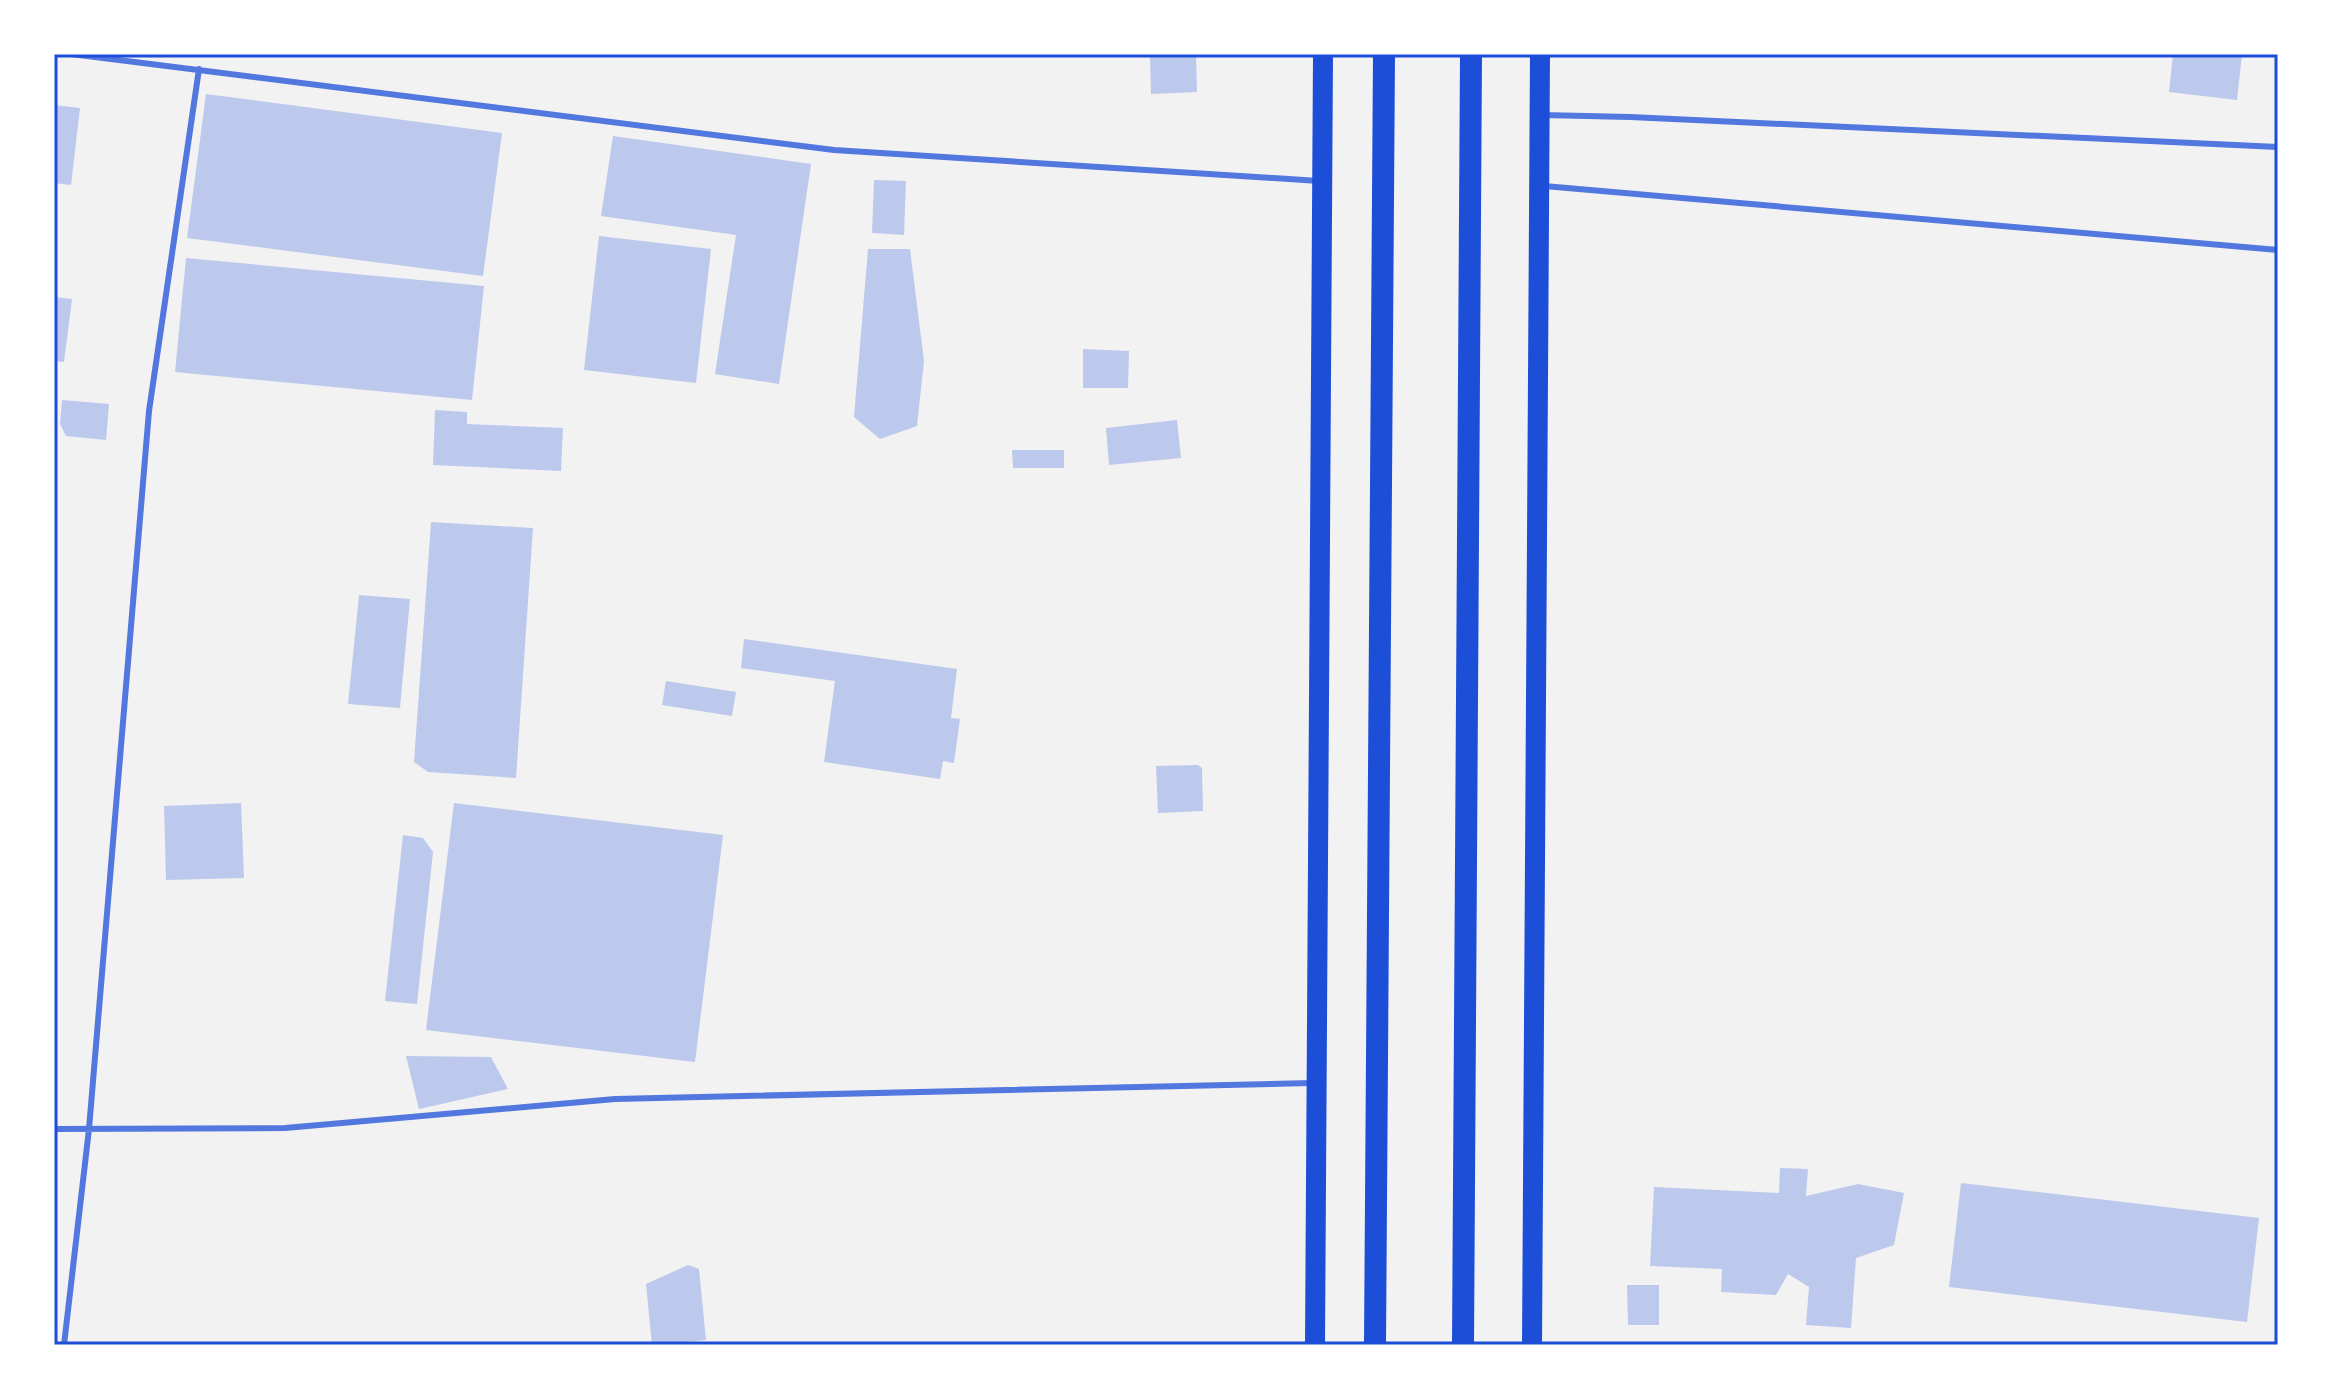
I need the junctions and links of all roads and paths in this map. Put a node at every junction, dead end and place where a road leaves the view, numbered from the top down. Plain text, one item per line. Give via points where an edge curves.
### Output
1 (71, 54) edge
2 (1323, 54) edge
3 (1384, 54) edge
4 (1471, 54) edge
5 (1540, 54) edge
6 (199, 69) junction
7 (1540, 115) junction
8 (2278, 147) edge
9 (1322, 181) junction
10 (1540, 186) junction
11 (2278, 250) edge
12 (1316, 1083) junction
13 (54, 1129) edge
14 (89, 1129) junction
15 (64, 1345) edge
16 (1315, 1345) edge
17 (1375, 1345) edge
18 (1463, 1345) edge
19 (1532, 1345) edge

1 - 6 lane
2 - 9 main road
3 - 17 highway
4 - 18 highway
5 - 7 main road
6 - 9 lane via 834,150
6 - 14 lane via 149,411
7 - 8 lane
7 - 10 main road
9 - 12 main road
10 - 11 lane
10 - 19 main road
12 - 14 lane via 615,1099 285,1128
12 - 16 main road
13 - 14 lane
14 - 15 lane

